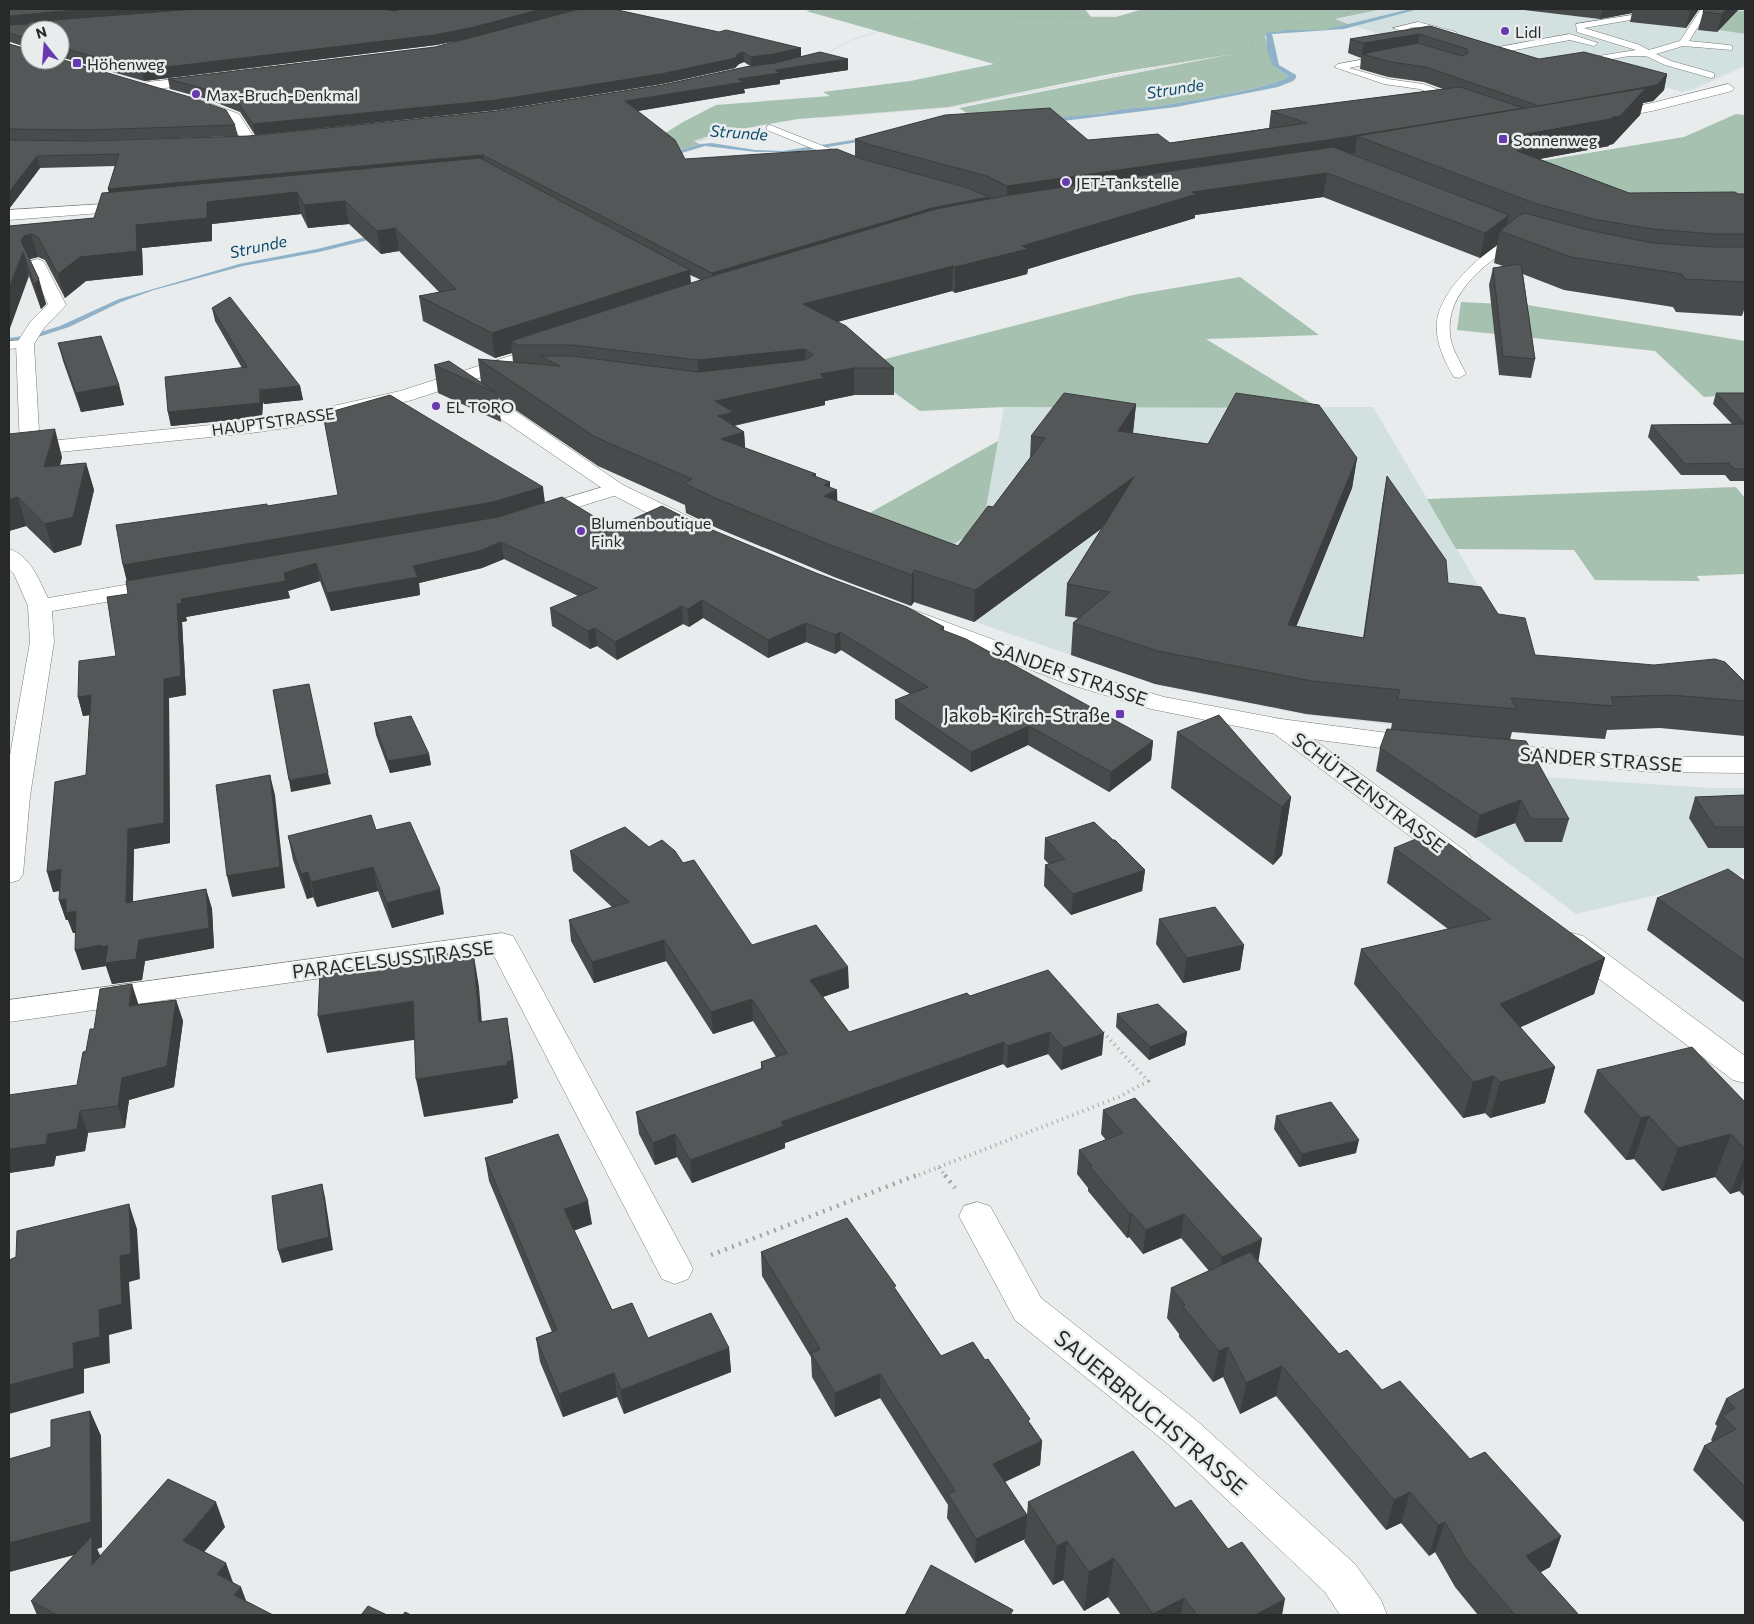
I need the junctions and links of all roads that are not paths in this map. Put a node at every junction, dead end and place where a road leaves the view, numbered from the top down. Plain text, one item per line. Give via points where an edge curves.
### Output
1 (1682, 9) edge
2 (1705, 9) edge
3 (1462, 36) edge
4 (1444, 42) edge
5 (1683, 43) junction
6 (1488, 44) edge
7 (1729, 48) dead end
8 (1505, 49) junction
9 (1472, 50) edge
10 (1482, 53) junction
11 (1629, 53) junction
12 (1649, 53) junction
13 (1396, 56) edge
14 (1500, 58) edge
15 (1569, 64) edge
16 (1716, 74) joint
17 (215, 78) edge
18 (1440, 103) edge
19 (1587, 119) edge
20 (770, 128) dead end
21 (231, 143) edge
22 (856, 162) edge
23 (151, 205) edge
24 (9, 215) edge
25 (1504, 231) edge
26 (1521, 238) junction
27 (1538, 243) edge
28 (37, 264) edge
29 (566, 343) edge
30 (17, 344) edge
31 (1459, 374) dead end
32 (511, 377) edge
33 (460, 379) junction
34 (30, 449) junction
35 (9, 451) edge
36 (616, 489) junction
37 (518, 520) edge
38 (708, 535) edge
39 (9, 556) edge
40 (187, 582) edge
41 (40, 606) junction
42 (890, 608) edge
43 (1281, 727) junction
44 (1440, 747) edge
45 (1469, 750) edge
46 (16, 760) edge
47 (1745, 765) edge
48 (1474, 871) edge
49 (9, 874) edge
50 (1552, 928) edge
51 (9, 1011) edge
52 (1745, 1072) edge
53 (976, 1216) road end
54 (675, 1269) road end
55 (1365, 1615) edge

1 - 12 lane via 1579,26 1580,30
2 - 5 lane
3 - 4 lane via 1418,24 1397,28
5 - 7 lane
5 - 12 lane
6 - 8 lane
8 - 10 lane
8 - 11 lane via 1570,37
9 - 10 lane
10 - 14 lane
11 - 12 lane
11 - 15 lane
12 - 16 lane via 1668,63
13 - 18 lane via 1338,66 1387,82 1420,86 1466,101
16 - 19 street via 1705,78 1706,81 1734,89
17 - 21 street via 143,85 234,117 255,142
20 - 22 lane
23 - 24 street
25 - 26 street
26 - 27 street
26 - 31 lane via 1507,244 1468,276 1452,299 1443,333
28 - 30 street via 57,305
29 - 33 street, HAUPTSTRASSE
30 - 34 street
32 - 33 lane
33 - 34 street, HAUPTSTRASSE via 405,396 293,421
33 - 36 street
34 - 35 street, HAUPTSTRASSE
36 - 37 street
36 - 38 street
39 - 41 street via 24,572
40 - 41 street
41 - 46 street via 42,642
42 - 43 street, SANDER STRASSE via 1074,678 1160,704
43 - 44 street, SANDER STRASSE
43 - 48 street, SCHÜTZENSTRASSE
45 - 47 street, SANDER STRASSE via 1657,764
46 - 49 street
50 - 52 street
51 - 54 street, PARACELSUSSTRASSE via 502,943
53 - 55 street, SAUERBRUCHSTRASSE via 1028,1309 1182,1432 1340,1578

